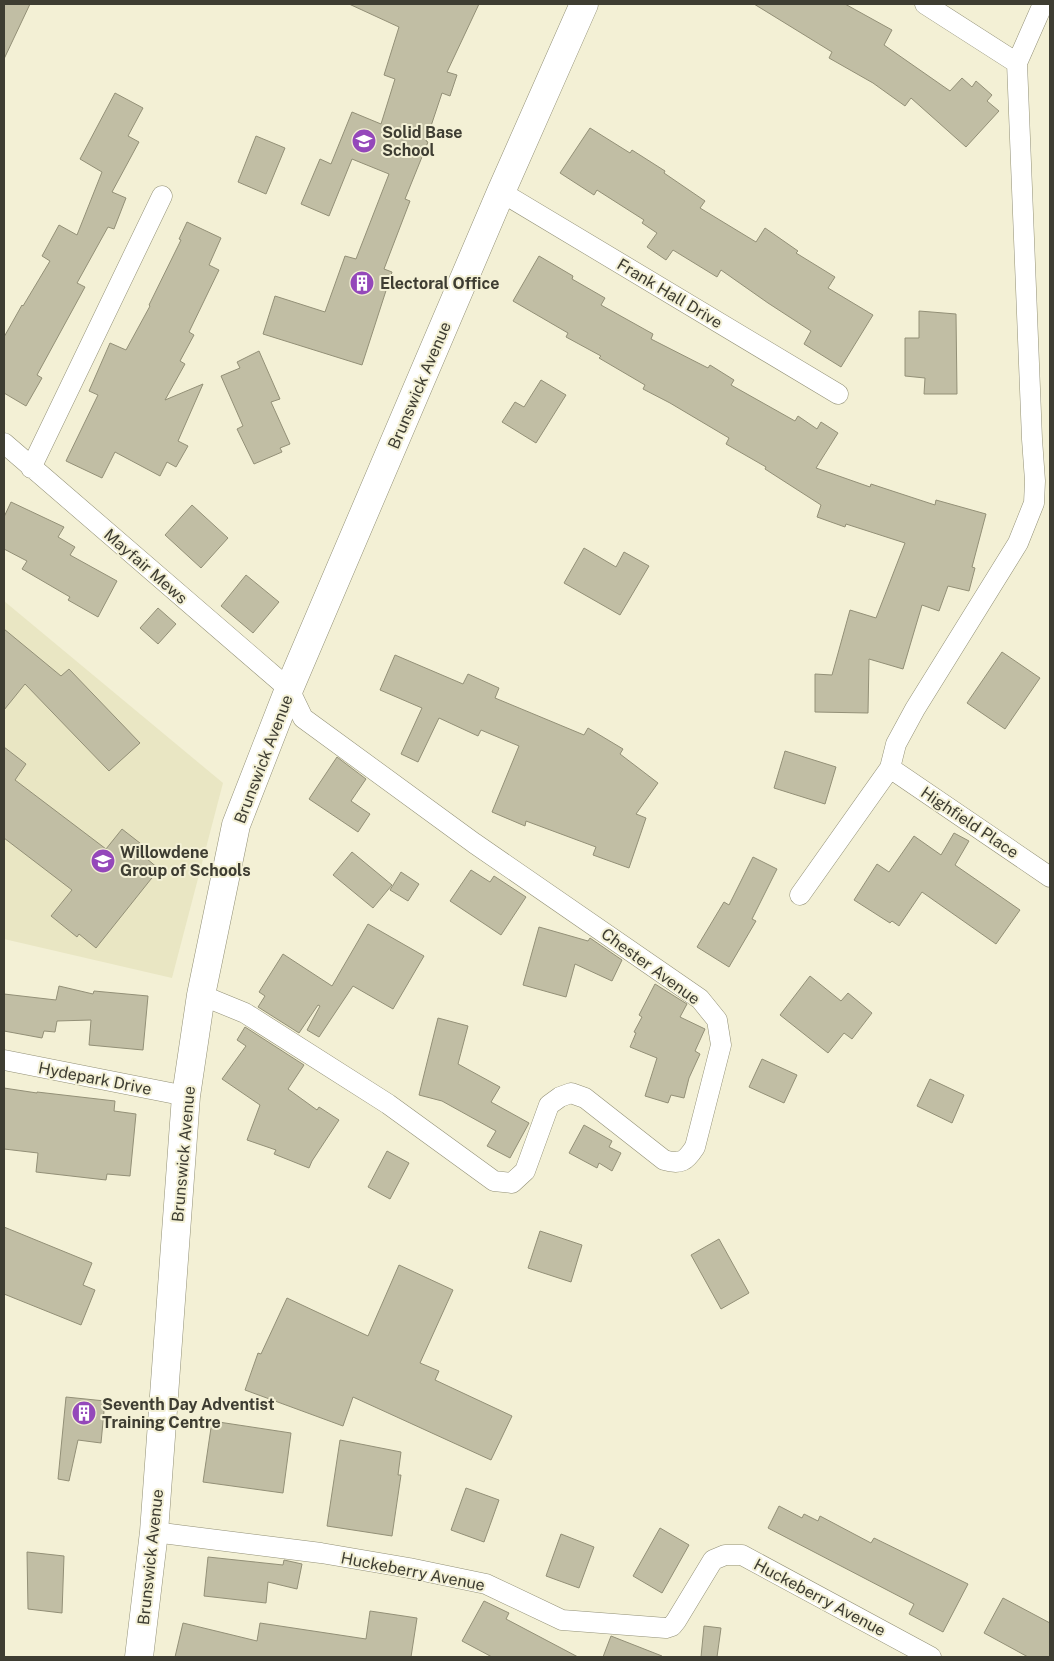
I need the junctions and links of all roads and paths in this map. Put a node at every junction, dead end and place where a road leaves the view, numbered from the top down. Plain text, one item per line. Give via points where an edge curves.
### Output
1 (584, 4) edge
2 (925, 4) edge
3 (1043, 4) edge
4 (1017, 63) junction
5 (501, 192) junction
6 (162, 196) dead end
7 (838, 394) dead end
8 (4, 443) edge
9 (32, 468) junction
10 (289, 689) junction
11 (890, 768) junction
12 (1050, 877) edge
13 (800, 895) dead end
14 (201, 995) junction
15 (4, 1060) edge
16 (186, 1096) junction
17 (154, 1532) junction
18 (139, 1657) edge
19 (931, 1657) edge

1 - 5 main road, Brunswick Avenue
2 - 4 street
3 - 4 street
4 - 11 street via 1034,503 1018,543 915,709 896,744
5 - 7 street, Frank Hall Drive
5 - 10 main road, Brunswick Avenue
6 - 9 street
8 - 9 street, Mayfair Mews
9 - 10 street, Mayfair Mews
10 - 14 main road, Brunswick Avenue via 236,825
10 - 14 street, Chester Avenue via 303,718 474,843 700,999 717,1020 721,1045 695,1147 683,1161 664,1160 585,1098 571,1093 549,1105 525,1171 512,1183 494,1182 388,1104 254,1018
11 - 12 street, Highfield Place
11 - 13 street
14 - 16 main road, Brunswick Avenue
15 - 16 street, Hydepark Drive
16 - 17 main road, Brunswick Avenue
17 - 18 main road, Brunswick Avenue
17 - 19 street, Huckeberry Avenue via 321,1553 409,1568 486,1584 562,1620 666,1628 676,1621 713,1560 725,1555 742,1555

